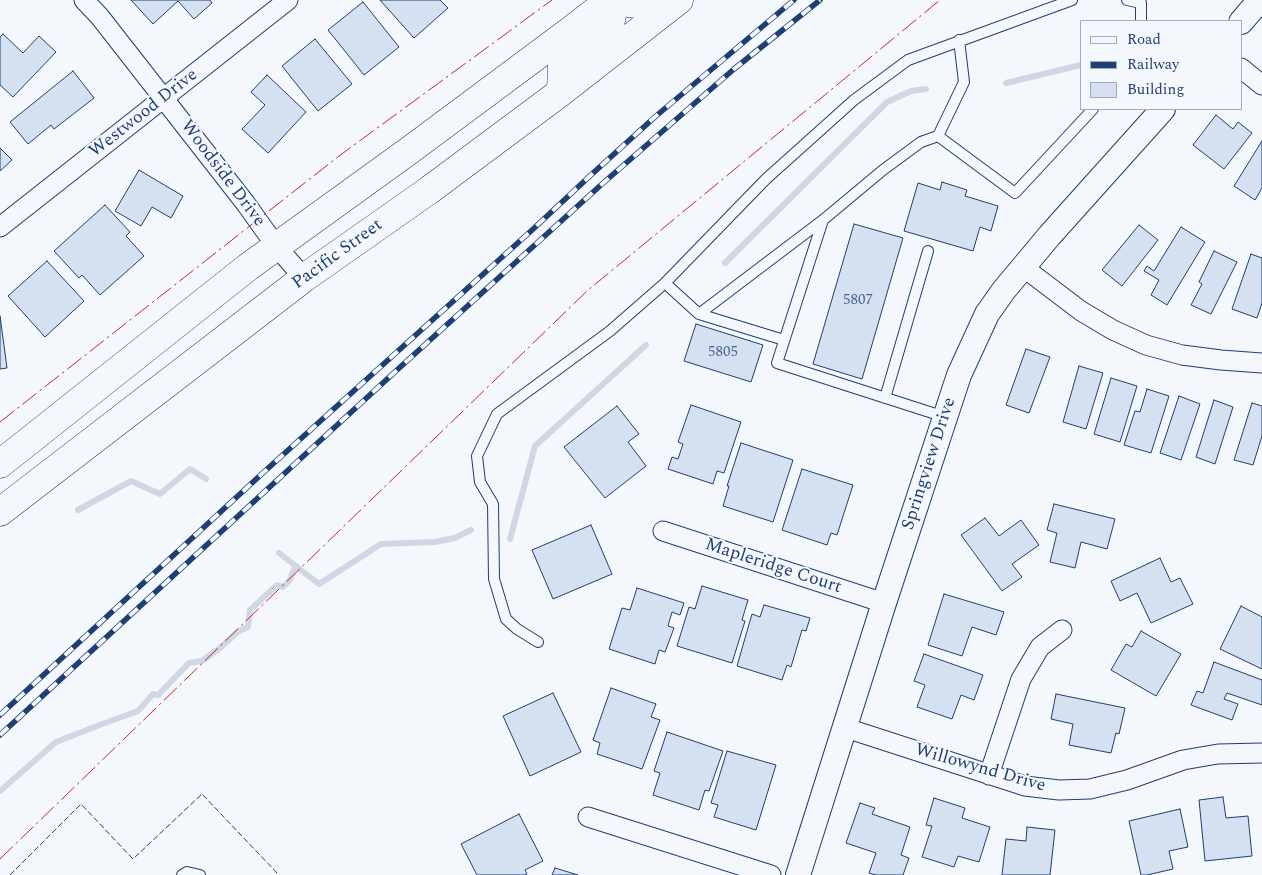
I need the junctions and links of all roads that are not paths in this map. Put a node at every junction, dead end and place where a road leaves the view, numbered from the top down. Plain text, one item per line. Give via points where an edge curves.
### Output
1 (84, 0) edge
2 (288, 0) edge
3 (610, 0) edge
4 (615, 0) edge
5 (624, 0) edge
6 (648, 0) edge
7 (679, 0) edge
8 (1072, 0) edge
9 (1127, 0) edge
10 (1260, 0) edge
11 (1142, 1) edge
12 (1141, 20) edge
13 (1242, 21) edge
14 (958, 40) junction
15 (1242, 69) edge
16 (1262, 85) edge
17 (561, 92) junction
18 (164, 98) junction
19 (1093, 110) edge
20 (1162, 110) edge
21 (938, 136) junction
22 (823, 220) junction
23 (0, 227) edge
24 (276, 246) junction
25 (928, 251) dead end
26 (1023, 267) junction
27 (304, 278) junction
28 (665, 283) junction
29 (699, 314) junction
30 (784, 340) junction
31 (1262, 363) edge
32 (885, 398) junction
33 (945, 417) junction
34 (0, 464) edge
35 (0, 512) edge
36 (663, 532) dead end
37 (884, 603) junction
38 (1062, 630) dead end
39 (538, 642) dead end
40 (846, 728) junction
41 (1262, 753) edge
42 (990, 775) junction
43 (588, 817) dead end
44 (182, 875) edge
45 (200, 875) edge
46 (772, 875) edge
47 (798, 875) edge

1 - 18 street, Woodside Drive
2 - 18 street, Westwood Drive
3 - 24 main road
4 - 17 main road via 610,25 562,66
5 - 6 main road via 637,4
7 - 17 main road, Pacific Street
8 - 14 lane
9 - 11 lane
10 - 13 street
11 - 12 lane
14 - 21 lane via 964,82
14 - 28 lane via 908,60 854,100 766,179
15 - 16 street
17 - 27 main road, Pacific Street
18 - 23 street, Westwood Drive
18 - 24 street, Woodside Drive
19 - 21 lane via 1015,193
20 - 26 street, Springview Drive
21 - 22 lane via 921,142
22 - 29 lane
22 - 30 lane
24 - 27 street, Woodside Drive
24 - 34 main road
25 - 32 lane
26 - 31 street via 1081,311 1146,345 1182,355
26 - 33 street, Springview Drive via 987,314 959,375
27 - 35 main road, Pacific Street
28 - 29 lane
28 - 39 lane via 610,331 497,414 477,456 480,482 493,504 494,579 506,619
29 - 30 lane
30 - 32 lane via 777,363
32 - 33 lane
33 - 37 street, Springview Drive
36 - 37 street, Mapleridge Court
37 - 40 street, Springview Drive
38 - 42 street via 1040,648 1021,679
40 - 42 street, Willowynd Drive
40 - 47 street, Springview Drive
41 - 42 street, Willowynd Drive via 1218,754 1183,760 1090,789 1025,786
43 - 46 street
44 - 45 lane via 186,872

